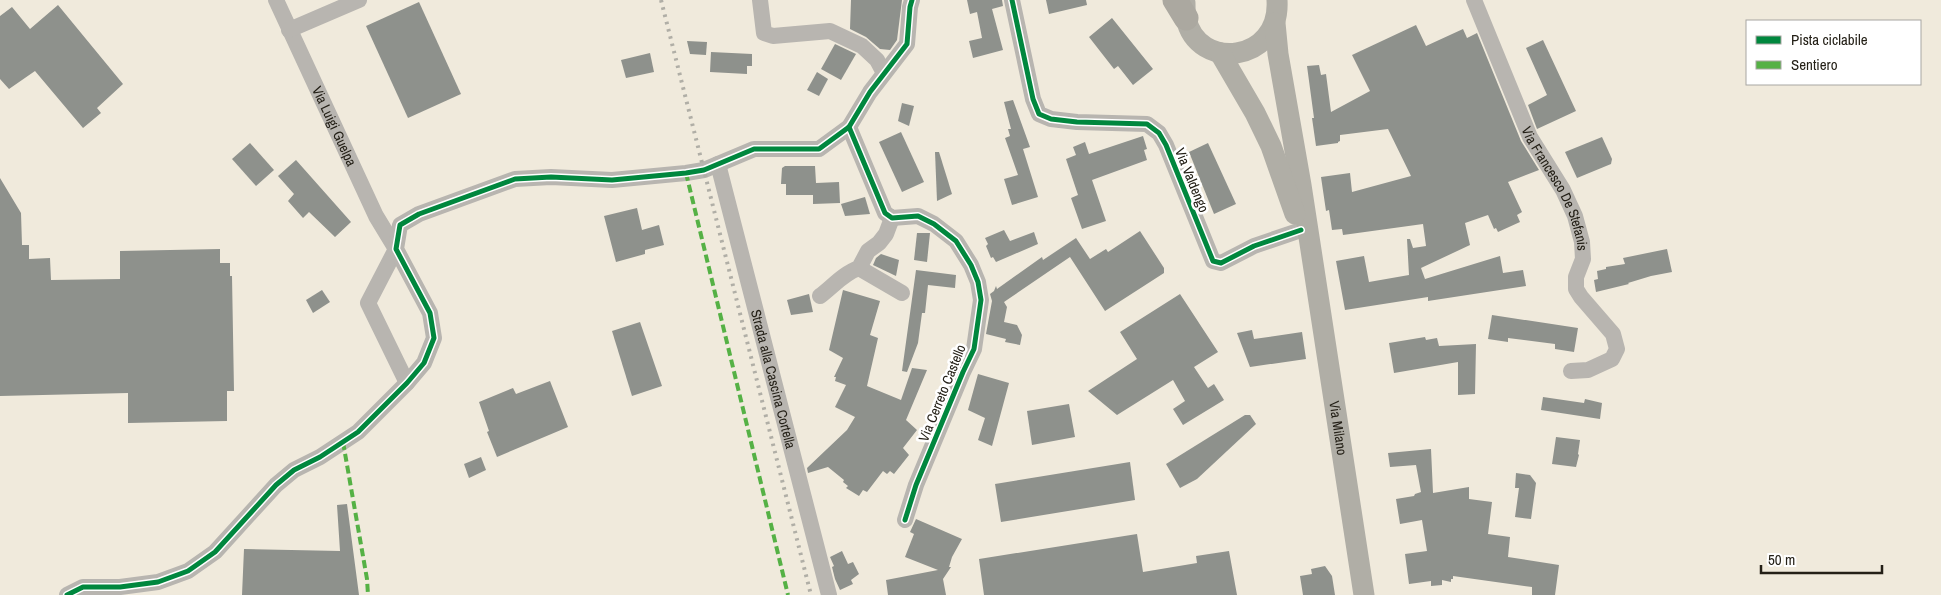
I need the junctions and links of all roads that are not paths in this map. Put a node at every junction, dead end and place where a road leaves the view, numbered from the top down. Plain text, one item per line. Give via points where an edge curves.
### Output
1 (276, 0) edge
2 (359, 0) edge
3 (760, 0) edge
4 (912, 0) edge
5 (1012, 0) edge
6 (1277, 0) edge
7 (1474, 0) edge
8 (1182, 6) edge
9 (1275, 23) junction
10 (289, 30) junction
11 (1220, 53) junction
12 (884, 73) junction
13 (849, 127) junction
14 (718, 164) junction
15 (892, 218) junction
16 (1301, 230) junction
17 (396, 249) junction
18 (1312, 262) junction
19 (859, 268) junction
20 (902, 293) dead end
21 (820, 296) dead end
22 (1572, 372) dead end
23 (407, 383) junction
24 (905, 520) dead end
25 (67, 595) edge
26 (829, 595) edge
27 (1364, 595) edge

1 - 10 street, Via Luigi Guelpa
2 - 10 street
3 - 12 street via 764,33 773,36 830,31 862,46 877,60
4 - 12 street via 907,44
5 - 16 street, Via Valdengo via 1039,114 1077,122 1147,124 1159,133 1213,261 1221,263 1254,246
6 - 9 main road, Via Milano
7 - 22 street, Via Francesco De Stefanis via 1530,137 1563,190 1574,216 1582,242 1576,289 1613,334 1617,349 1612,359 1588,370
8 - 11 main road via 1190,30 1198,40
9 - 11 main road via 1264,40 1247,52
9 - 18 main road, Via Milano
10 - 17 street, Via Luigi Guelpa via 376,216
11 - 16 main road, Via Milano via 1271,146
12 - 13 street
13 - 14 street via 819,149 754,149
13 - 15 street via 886,213
14 - 17 street via 686,173 612,180 515,179 419,214 400,225
14 - 26 street, Strada alla Cascina Cortella
15 - 19 street via 886,234 868,251
15 - 24 street, Via Cerreto Castello via 918,216 956,241 971,265 981,300 974,349 916,485
16 - 18 main road, Via Milano
17 - 23 street via 368,304
17 - 23 street via 430,313 434,338 424,363
18 - 27 main road, Via Milano
19 - 20 street
19 - 21 street via 848,272
23 - 25 street via 358,432 294,470 276,485 215,552 188,571 158,582 83,587

